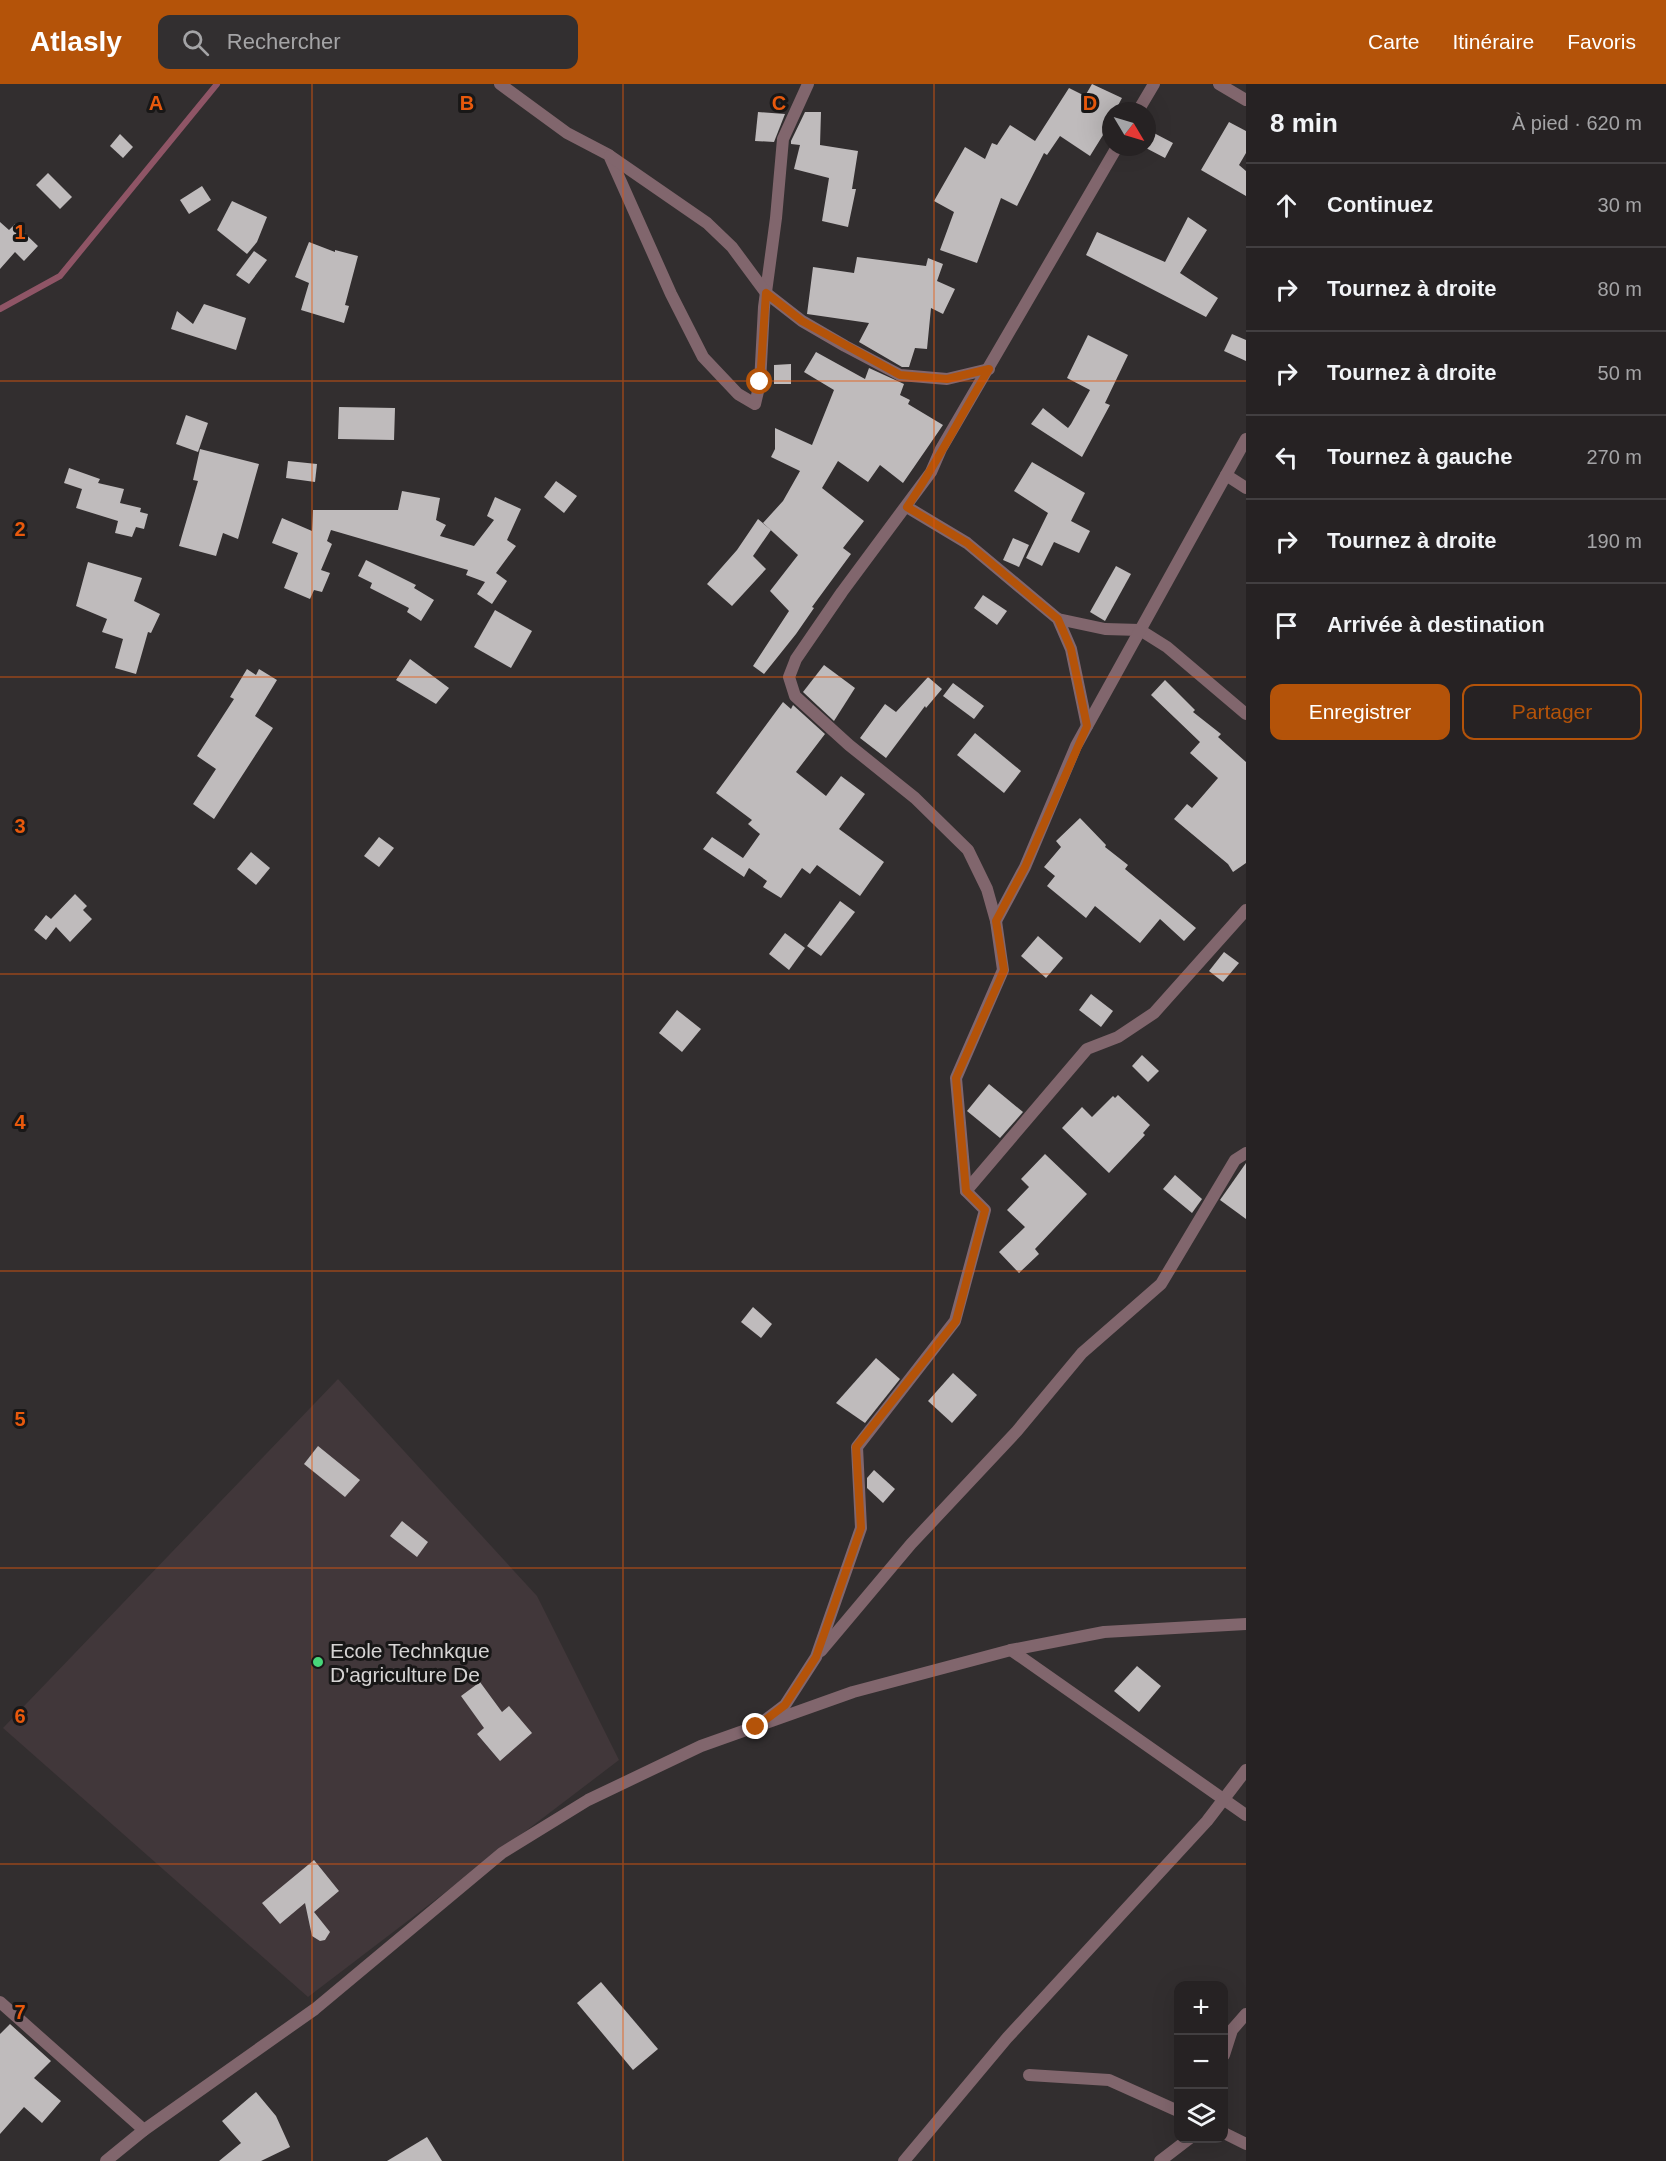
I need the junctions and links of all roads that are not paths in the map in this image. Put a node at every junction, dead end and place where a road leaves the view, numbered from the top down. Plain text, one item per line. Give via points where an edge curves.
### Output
1 (500, 84) edge
2 (808, 84) edge
3 (1155, 84) edge
4 (1219, 84) edge
5 (1246, 100) edge
6 (1144, 102) edge
7 (609, 155) junction
8 (1112, 156) edge
9 (766, 293) junction
10 (989, 369) junction
11 (1246, 439) edge
12 (1226, 475) junction
13 (1246, 488) edge
14 (907, 507) junction
15 (1058, 619) junction
16 (1140, 630) junction
17 (1246, 714) edge
18 (1087, 726) junction
19 (1246, 910) edge
20 (996, 921) junction
21 (1246, 1153) edge
22 (966, 1191) junction
23 (1246, 1624) edge
24 (1011, 1650) junction
25 (816, 1657) junction
26 (756, 1727) junction
27 (1246, 1770) edge
28 (1223, 1798) junction
29 (1246, 1815) edge
30 (0, 2002) edge
31 (1246, 2014) edge
32 (1228, 2042) edge
33 (1029, 2074) dead end
34 (1174, 2109) edge
35 (144, 2130) junction
36 (1228, 2135) edge
37 (1185, 2143) edge
38 (1246, 2144) edge
39 (106, 2161) edge
40 (904, 2161) edge
41 (1160, 2161) edge

1 - 7 street via 567,133
2 - 9 street via 783,139
3 - 6 street
4 - 5 street
7 - 9 street via 707,222 732,247
7 - 9 street via 703,357 738,394 755,404
8 - 10 street
9 - 10 street via 802,321 900,375 947,379
10 - 14 street
11 - 12 street
12 - 13 street
12 - 16 street
14 - 15 street via 967,543
14 - 20 street via 842,592 796,659 789,677 795,696 915,798 968,850 987,889
15 - 16 street via 1105,629
15 - 18 street via 1071,649
16 - 17 street via 1167,647
16 - 18 street
18 - 20 street via 1025,867
19 - 22 street via 1154,1013 1118,1037 1087,1049
20 - 22 street via 1004,970 956,1078
21 - 25 street via 1235,1160 1161,1284 1082,1353 1017,1431 910,1544
22 - 25 street via 985,1210 956,1321 856,1447 861,1528
23 - 24 street via 1104,1632
24 - 26 street via 852,1692
24 - 28 street
25 - 26 street via 785,1705
26 - 35 street via 701,1746 588,1800 502,1853 315,2009
27 - 28 street
28 - 29 street
28 - 40 street via 1130,1908 1007,2038
30 - 35 street
31 - 32 street via 1232,2030
33 - 34 street via 1108,2080
35 - 39 street
36 - 38 street
37 - 41 street

